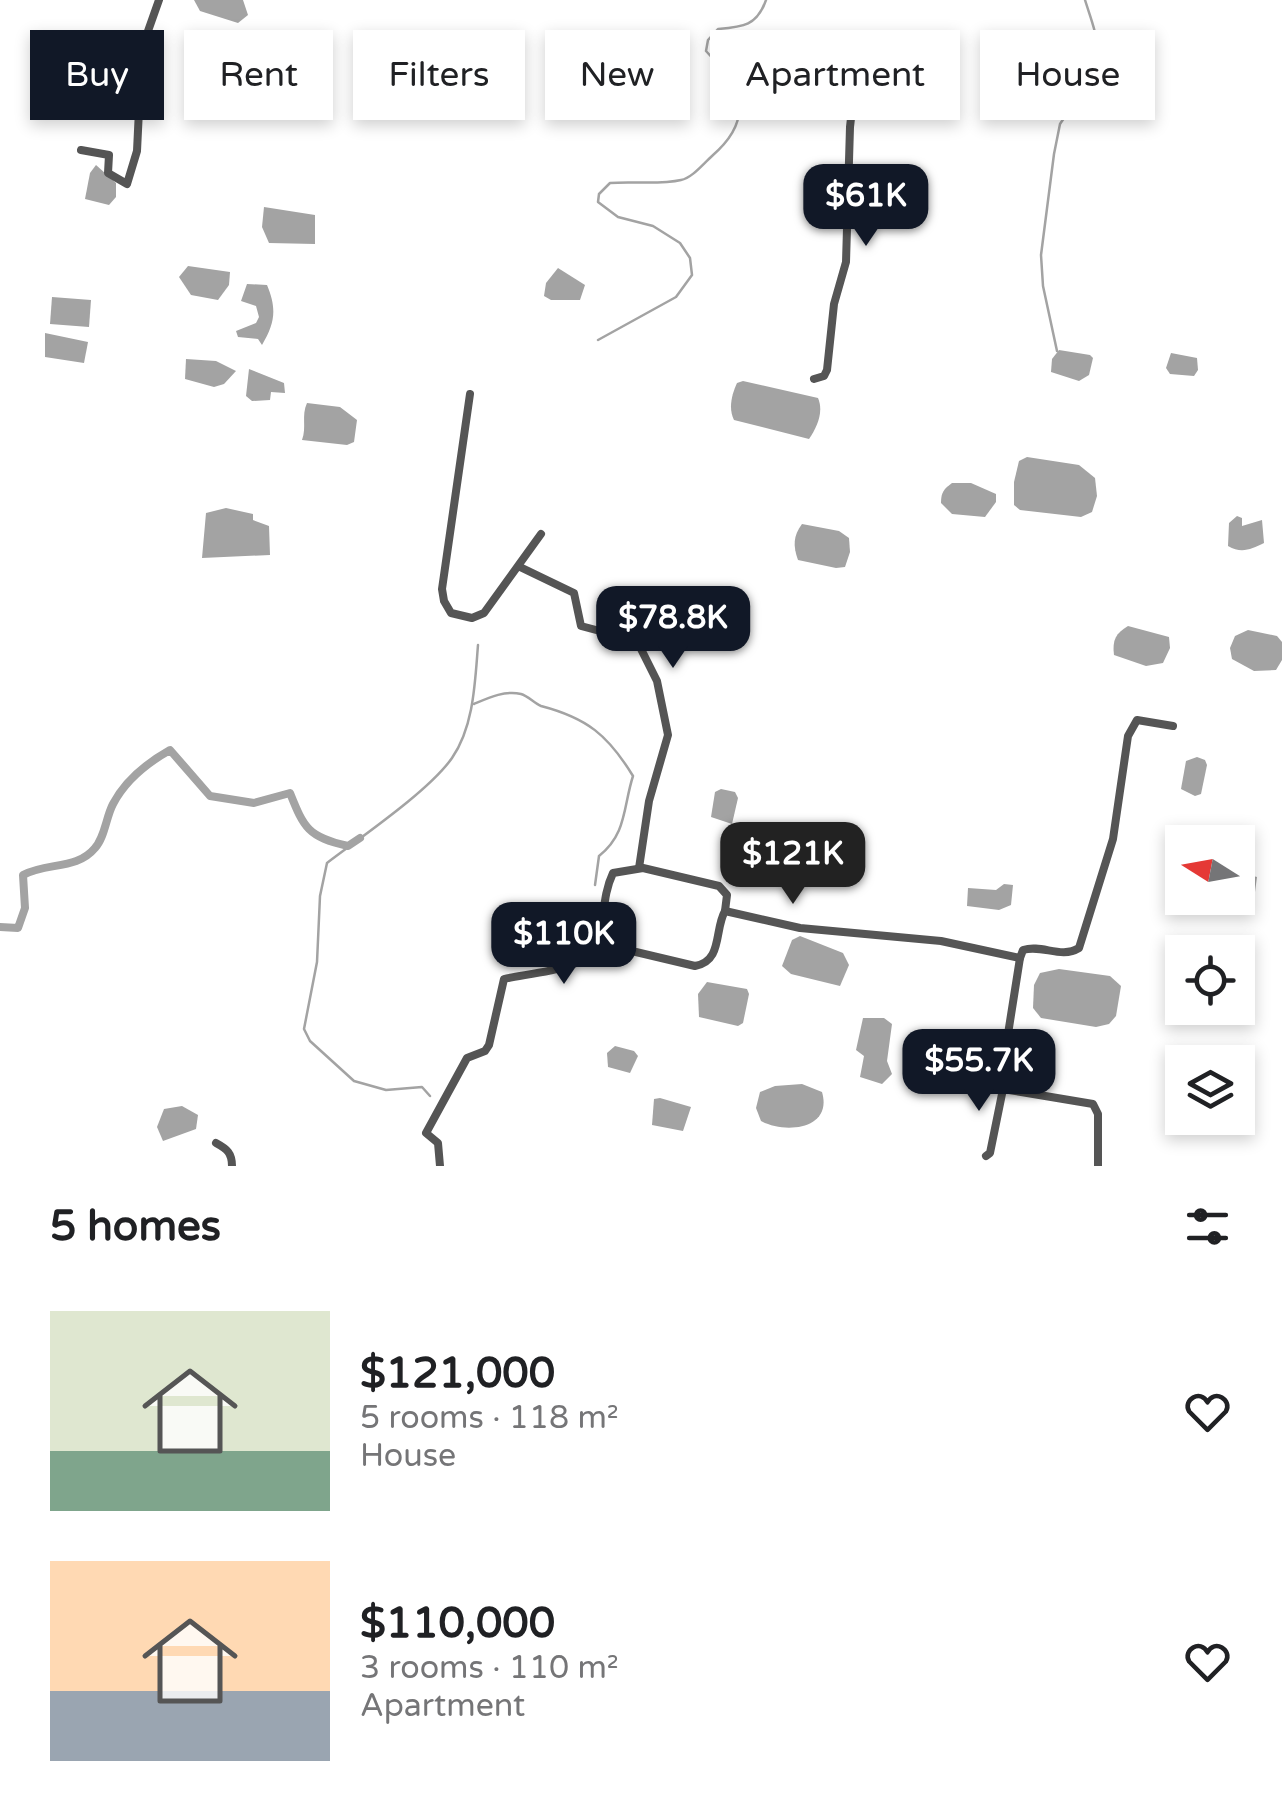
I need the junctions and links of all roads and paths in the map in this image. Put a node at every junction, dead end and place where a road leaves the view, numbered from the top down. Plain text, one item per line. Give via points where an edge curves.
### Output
1 (159, 0) edge
2 (851, 120) edge
3 (81, 150) dead end
4 (814, 379) dead end
5 (470, 394) dead end
6 (541, 534) dead end
7 (520, 566) junction
8 (1172, 726) dead end
9 (639, 868) junction
10 (725, 911) junction
11 (598, 943) junction
12 (1020, 958) junction
13 (1004, 1090) junction
14 (216, 1143) dead end
15 (986, 1156) dead end
16 (232, 1166) edge
17 (440, 1166) edge
18 (1098, 1166) edge

1 - 3 street via 142,48 138,151 127,184 108,173 109,155
2 - 4 street via 846,262 827,370
5 - 7 street via 442,589 451,614 479,617
6 - 7 street
7 - 9 street via 574,593 581,626 640,647 657,681 668,735
8 - 12 street via 1132,724 1113,839 1079,948 1064,953 1028,947
9 - 10 street via 724,888
9 - 11 street via 614,872 605,889
10 - 11 street via 714,954 704,964
10 - 12 street
11 - 17 street via 590,954 552,972 504,979 485,1051 467,1058 426,1133 438,1143
12 - 13 street
13 - 15 street
13 - 18 street via 1093,1104
14 - 16 street via 227,1149

